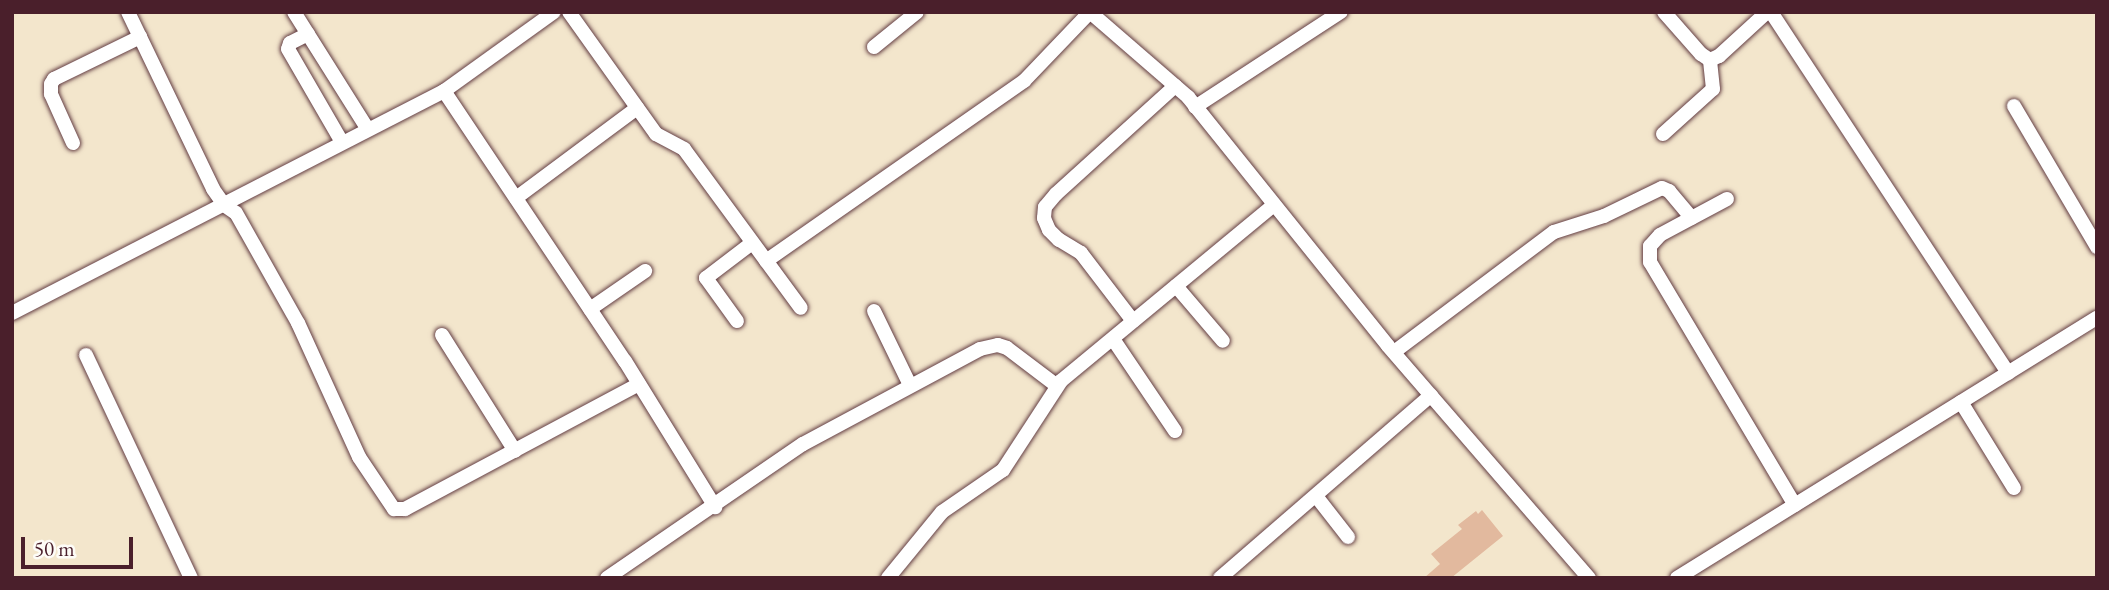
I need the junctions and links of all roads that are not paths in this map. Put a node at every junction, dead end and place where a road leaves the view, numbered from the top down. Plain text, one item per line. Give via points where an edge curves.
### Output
1 (128, 12) edge
2 (294, 12) edge
3 (554, 12) edge
4 (569, 12) edge
5 (917, 12) edge
6 (1090, 12) edge
7 (1341, 12) edge
8 (1664, 12) edge
9 (1769, 12) edge
10 (308, 34) junction
11 (140, 37) junction
12 (874, 47) dead end
13 (1710, 60) junction
14 (1175, 86) junction
15 (444, 91) junction
16 (2014, 106) dead end
17 (1195, 107) junction
18 (637, 108) junction
19 (367, 128) junction
20 (1663, 134) dead end
21 (342, 142) junction
22 (74, 144) dead end
23 (516, 198) junction
24 (1727, 199) dead end
25 (224, 205) junction
26 (1274, 205) junction
27 (1692, 218) junction
28 (752, 243) junction
29 (2097, 247) edge
30 (766, 261) junction
31 (645, 271) dead end
32 (1176, 286) junction
33 (12, 297) edge
34 (29, 305) junction
35 (801, 308) dead end
36 (590, 309) junction
37 (874, 311) dead end
38 (12, 313) edge
39 (2097, 318) edge
40 (737, 321) dead end
41 (1133, 321) junction
42 (442, 335) dead end
43 (1113, 339) junction
44 (1223, 341) dead end
45 (1394, 352) junction
46 (86, 355) dead end
47 (2008, 373) junction
48 (639, 384) junction
49 (910, 384) junction
50 (1056, 386) junction
51 (1431, 395) junction
52 (1961, 402) junction
53 (1175, 431) dead end
54 (515, 451) junction
55 (2014, 488) dead end
56 (1316, 496) junction
57 (1795, 505) junction
58 (715, 507) junction
59 (1348, 537) dead end
60 (191, 578) edge
61 (607, 578) edge
62 (888, 578) edge
63 (1220, 578) edge
64 (1589, 578) edge
65 (1677, 578) edge

1 - 11 street
2 - 10 street
3 - 15 street
4 - 18 street
5 - 12 street
6 - 14 street
6 - 30 street via 1024,81
7 - 17 street
8 - 13 street
9 - 13 street
9 - 47 street
10 - 19 street
10 - 21 street via 290,43 288,50
11 - 22 street via 54,79 51,94
11 - 25 street
13 - 20 street via 1713,89
14 - 17 street
14 - 41 street via 1045,207 1049,230 1081,253
15 - 19 street
15 - 23 street
16 - 29 street
17 - 26 street
18 - 23 street
18 - 28 street via 660,138 684,149
19 - 21 street
21 - 25 street
23 - 36 street
24 - 27 street
25 - 34 street
25 - 54 street via 236,213 291,311 359,457 394,509 405,509
26 - 32 street
26 - 45 street
27 - 45 street via 1662,188 1604,216 1554,232
27 - 57 street via 1655,241 1648,254 1650,261
28 - 30 street
28 - 40 street via 706,278
30 - 35 street
31 - 36 street
32 - 41 street
32 - 44 street
33 - 34 street
34 - 38 street
36 - 48 street
37 - 49 street
39 - 47 street
41 - 43 street
42 - 54 street
43 - 50 street
43 - 53 street
45 - 51 street
46 - 60 street
47 - 52 street
48 - 54 street
48 - 58 street
49 - 50 street via 980,349 998,345 1013,351
49 - 58 street via 803,444
50 - 62 street via 1003,470 942,512
51 - 56 street
51 - 64 street
52 - 55 street
52 - 57 street
56 - 59 street
56 - 63 street
57 - 65 street
58 - 61 street

